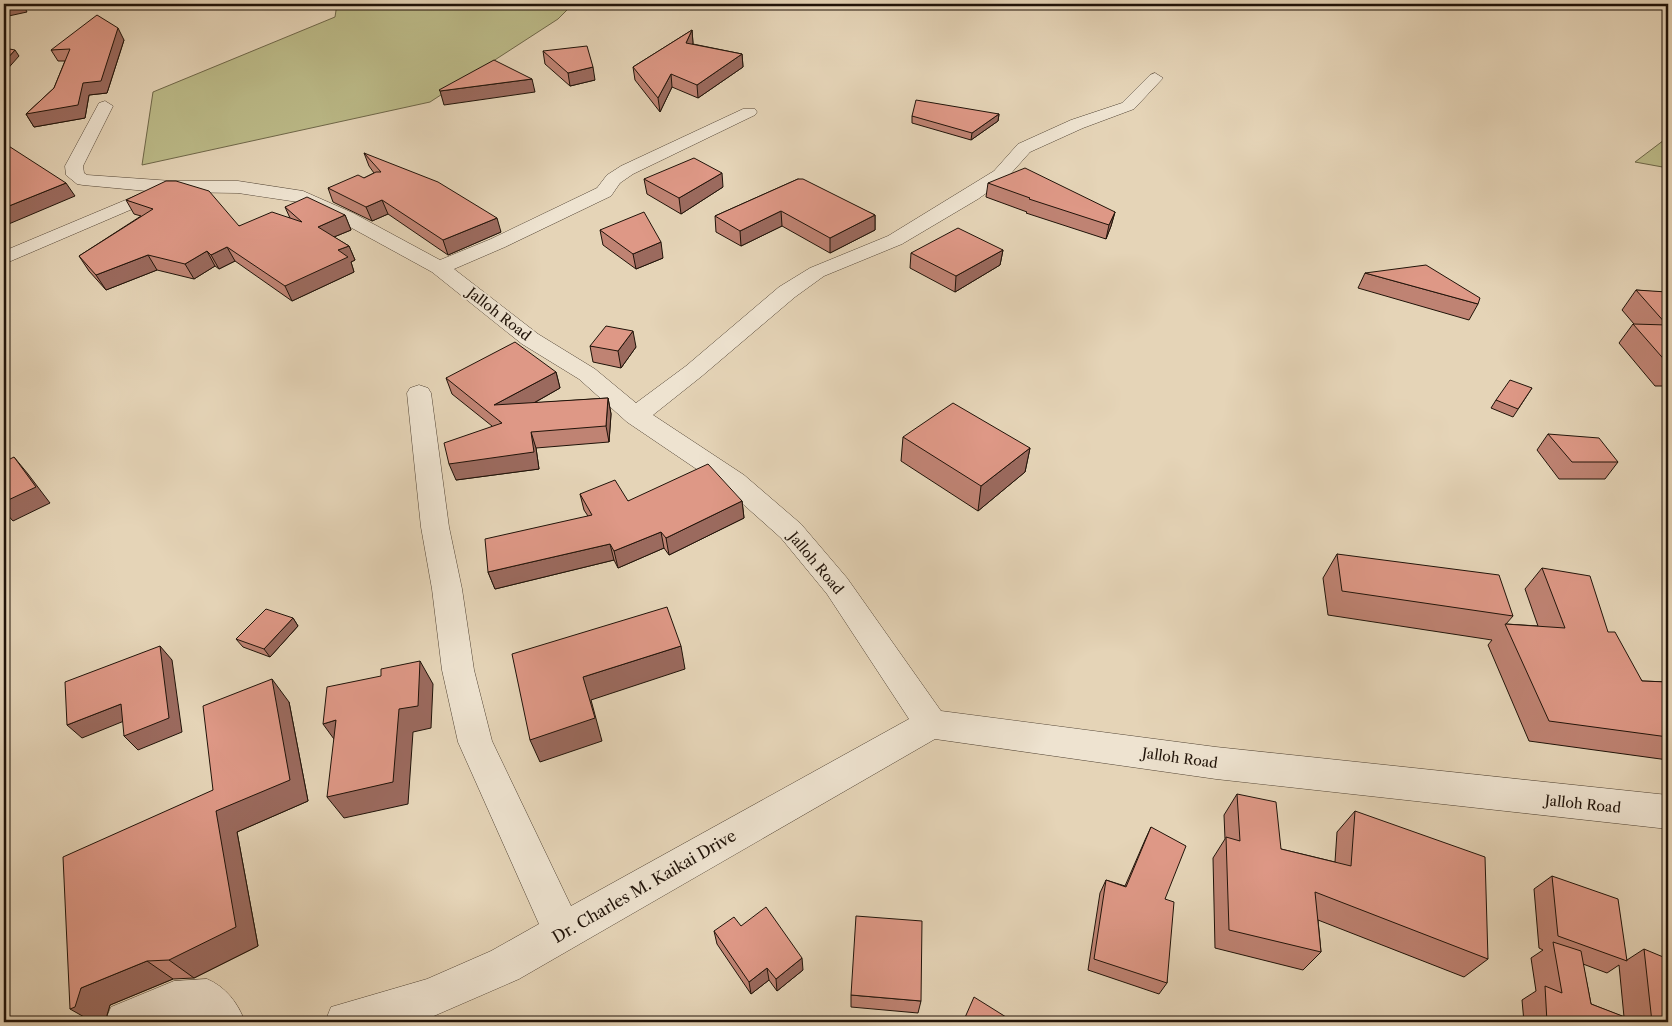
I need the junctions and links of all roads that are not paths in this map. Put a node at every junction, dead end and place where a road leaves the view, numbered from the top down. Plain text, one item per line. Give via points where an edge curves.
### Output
1 (1155, 78) dead end
2 (105, 106) dead end
3 (749, 112) dead end
4 (172, 187) junction
5 (4, 258) edge
6 (440, 268) junction
7 (419, 393) dead end
8 (636, 416) junction
9 (931, 724) junction
10 (1668, 812) edge
11 (564, 932) junction
12 (430, 1011) edge
13 (126, 1022) edge
14 (224, 1022) edge
15 (346, 1022) edge

1 - 8 street via 1128,106 1076,124 1024,148 1000,175 895,240 816,272 786,292
2 - 4 street, Jalloh Road via 74,166 75,175 84,180
3 - 6 street via 627,170 613,179 604,192
4 - 5 street
4 - 6 street, Jalloh Road via 238,187 303,197
6 - 8 street, Jalloh Road via 530,338 587,374
7 - 11 street via 458,670 475,742
8 - 9 street, Jalloh Road via 735,482 791,532 837,586
9 - 10 street, Jalloh Road via 1216,763
9 - 11 street, Dr. Charles M. Kaikai Drive
11 - 12 street, Dr. Charles M. Kaikai Drive
12 - 15 street, Dr. Charles M. Kaikai Drive
13 - 14 street via 174,1002 208,1000

